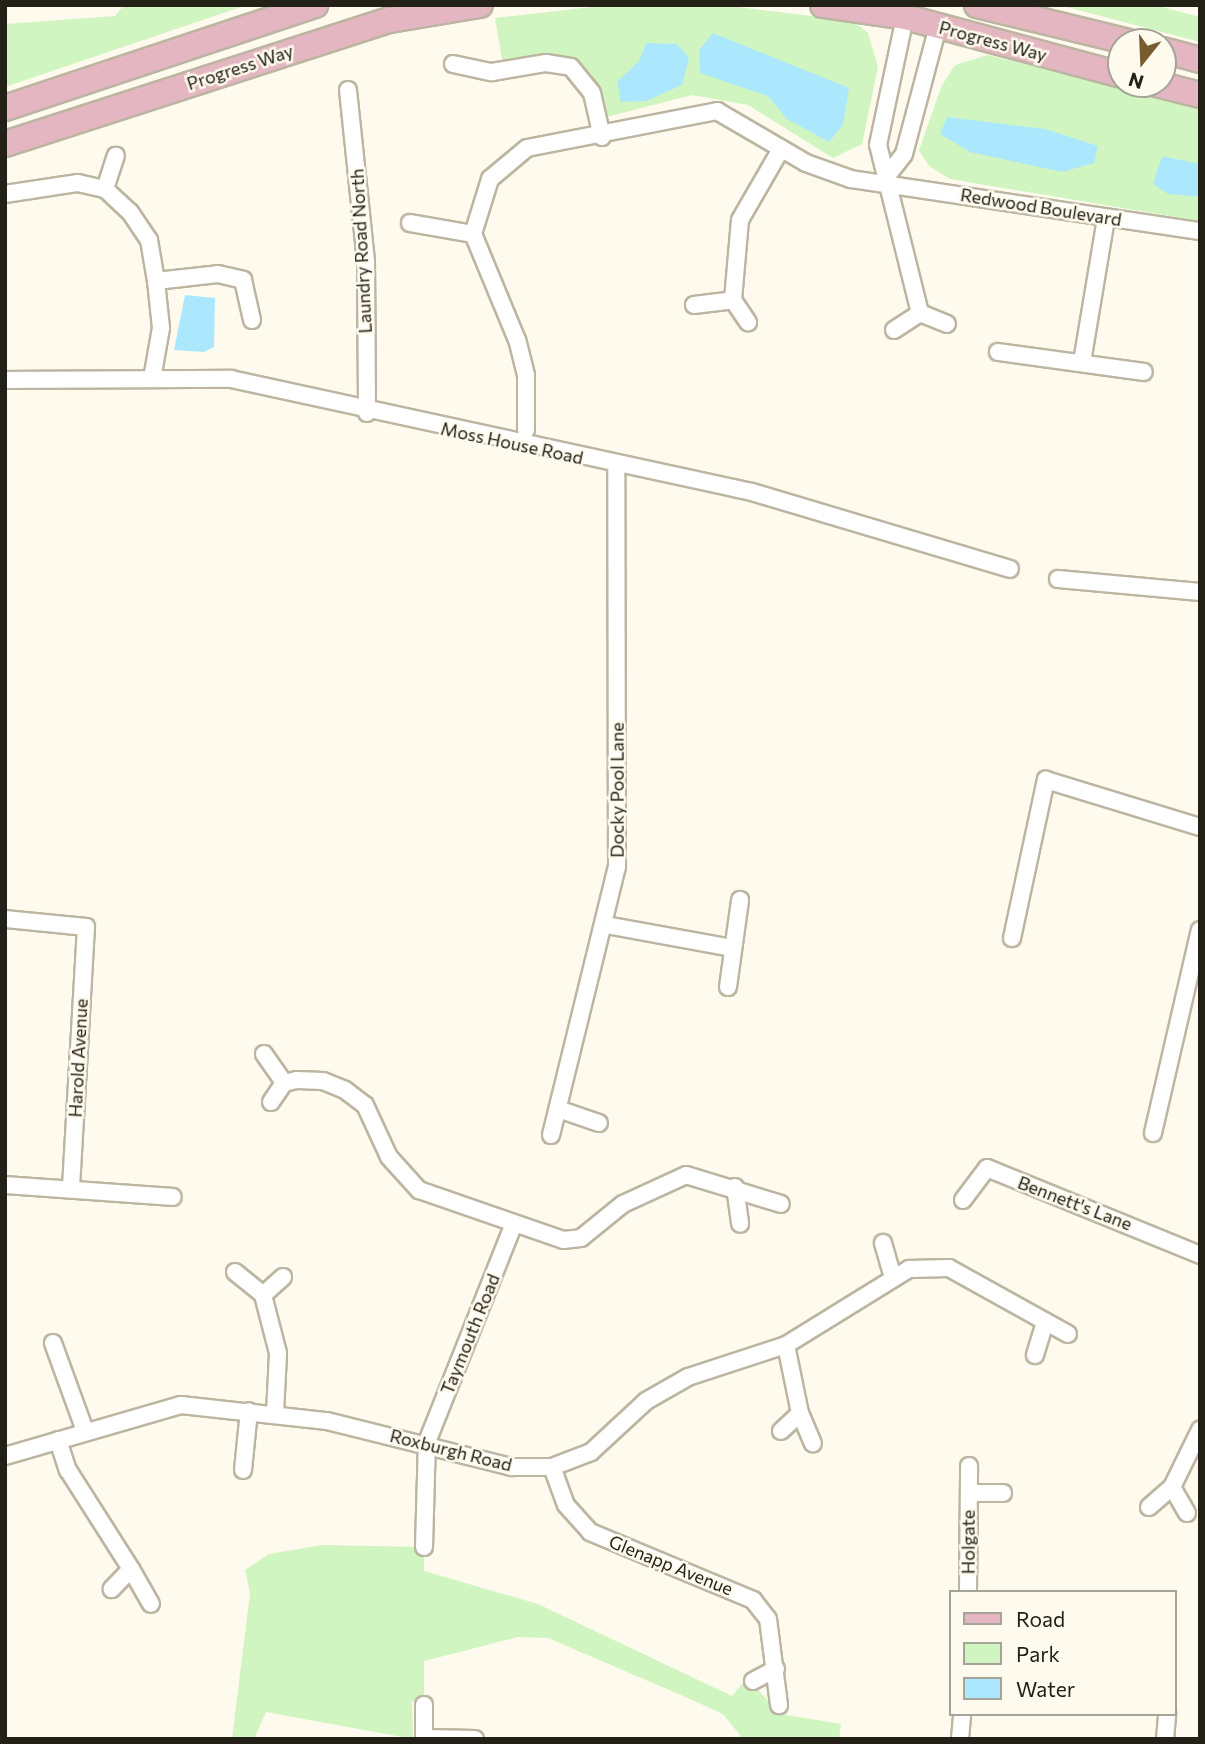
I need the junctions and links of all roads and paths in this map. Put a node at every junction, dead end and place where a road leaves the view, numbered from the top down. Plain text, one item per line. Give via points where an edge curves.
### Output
1 (315, 5) edge
2 (480, 5) edge
3 (823, 5) edge
4 (977, 5) edge
5 (925, 18) edge
6 (1107, 37) edge
7 (1177, 54) edge
8 (1200, 60) edge
9 (453, 64) dead end
10 (1107, 71) edge
11 (1177, 89) edge
12 (348, 90) dead end
13 (1200, 95) edge
14 (5, 108) edge
15 (602, 137) junction
16 (5, 144) edge
17 (780, 149) junction
18 (116, 156) dead end
19 (883, 181) junction
20 (105, 190) junction
21 (5, 194) edge
22 (1106, 218) junction
23 (410, 223) dead end
24 (1200, 231) edge
25 (473, 234) junction
26 (156, 281) junction
27 (733, 300) junction
28 (694, 305) dead end
29 (919, 313) junction
30 (252, 320) dead end
31 (748, 322) dead end
32 (947, 324) dead end
33 (894, 330) dead end
34 (998, 352) dead end
35 (1082, 362) junction
36 (1144, 372) dead end
37 (152, 379) junction
38 (5, 380) edge
39 (367, 413) junction
40 (526, 430) dead end
41 (617, 464) junction
42 (1010, 569) dead end
43 (1058, 579) dead end
44 (1200, 592) edge
45 (1200, 827) edge
46 (740, 900) dead end
47 (5, 919) edge
48 (606, 925) junction
49 (1200, 930) edge
50 (1012, 938) dead end
51 (733, 948) junction
52 (728, 987) dead end
53 (264, 1054) dead end
54 (284, 1083) junction
55 (271, 1102) dead end
56 (561, 1110) junction
57 (599, 1123) dead end
58 (1153, 1133) dead end
59 (551, 1135) dead end
60 (5, 1185) edge
61 (735, 1186) junction
62 (71, 1190) junction
63 (173, 1197) dead end
64 (963, 1200) dead end
65 (782, 1205) dead end
66 (740, 1224) dead end
67 (513, 1226) junction
68 (883, 1243) dead end
69 (1200, 1255) edge
70 (235, 1272) dead end
71 (892, 1274) junction
72 (283, 1277) dead end
73 (263, 1295) junction
74 (1044, 1325) junction
75 (1068, 1334) dead end
76 (53, 1343) dead end
77 (786, 1345) junction
78 (1035, 1355) dead end
79 (250, 1411) junction
80 (275, 1413) junction
81 (800, 1413) junction
82 (781, 1430) dead end
83 (1200, 1430) edge
84 (85, 1431) junction
85 (58, 1440) junction
86 (427, 1442) junction
87 (814, 1443) dead end
88 (5, 1456) edge
89 (969, 1466) dead end
90 (552, 1467) junction
91 (243, 1470) dead end
92 (1172, 1487) junction
93 (969, 1493) junction
94 (1003, 1493) dead end
95 (1149, 1507) dead end
96 (1187, 1513) dead end
97 (424, 1547) dead end
98 (131, 1569) junction
99 (112, 1589) dead end
100 (968, 1590) edge
101 (151, 1604) dead end
102 (776, 1670) junction
103 (753, 1681) dead end
104 (424, 1705) dead end
105 (779, 1705) dead end
106 (962, 1716) edge
107 (1167, 1716) edge
108 (424, 1738) edge
109 (475, 1739) edge
110 (960, 1739) edge
111 (1165, 1739) edge

1 - 14 main road, Progress Way
2 - 16 main road, Progress Way via 390,20
3 - 5 main road, Progress Way
4 - 6 main road, Progress Way
5 - 10 main road, Progress Way
5 - 19 street via 878,145
5 - 19 street via 904,154
7 - 8 main road
9 - 15 street via 492,72 546,62 571,67 592,93
11 - 13 main road
12 - 39 street, Laundry Road North via 366,262
15 - 17 street, Redwood Boulevard via 717,111
15 - 25 street, Redwood Boulevard via 514,154 490,179
17 - 19 street, Redwood Boulevard via 832,174
17 - 27 street via 740,220
18 - 20 street
19 - 22 street, Redwood Boulevard
19 - 29 street
20 - 21 street via 57,184
20 - 26 street via 149,240
22 - 24 street, Redwood Boulevard
22 - 35 street
23 - 25 street
25 - 40 street via 517,340 526,375
26 - 30 street via 218,274 243,280
26 - 37 street via 161,328
27 - 28 street
27 - 31 street
29 - 32 street
29 - 33 street
34 - 35 street
35 - 36 street
37 - 38 street, Moss House Road
37 - 39 street, Moss House Road via 231,379
39 - 41 street, Moss House Road
41 - 42 street, Moss House Road via 752,492
41 - 48 street, Docky Pool Lane via 617,867
43 - 44 street
45 - 50 street via 1046,780
46 - 51 street
47 - 62 street, Harold Avenue via 86,927
48 - 51 street
48 - 56 street, Docky Pool Lane
49 - 58 street
51 - 52 street
53 - 54 street
54 - 55 street
54 - 67 street via 323,1080 355,1096 403,1178 436,1199
56 - 57 street
56 - 59 street, Docky Pool Lane
60 - 62 street
61 - 65 street
61 - 66 street
61 - 67 street via 686,1175 623,1204 573,1241
62 - 63 street
64 - 69 street, Bennett's Lane via 986,1168
67 - 86 street, Taymouth Road
68 - 71 street
70 - 73 street
71 - 74 street via 949,1268
71 - 77 street, Roxburgh Road via 846,1313
72 - 73 street
73 - 80 street via 278,1353
74 - 75 street
74 - 78 street
76 - 84 street
77 - 81 street
77 - 90 street, Roxburgh Road via 688,1377 646,1401 592,1452
79 - 80 street, Roxburgh Road
79 - 84 street, Roxburgh Road via 162,1406
79 - 91 street
80 - 86 street, Roxburgh Road
81 - 82 street
81 - 87 street
83 - 92 street
84 - 85 street, Roxburgh Road
85 - 88 street, Roxburgh Road
85 - 98 street via 68,1470
86 - 90 street, Roxburgh Road via 512,1466
86 - 97 street
89 - 93 street, Holgate
90 - 102 street, Glenapp Avenue via 566,1505 590,1532 753,1600 768,1619
92 - 95 street
92 - 96 street
93 - 94 street, Holgate
93 - 100 street, Holgate
98 - 99 street
98 - 101 street
102 - 103 street
102 - 105 street, Glenapp Avenue
104 - 108 street
106 - 110 street
107 - 111 street
108 - 109 street

